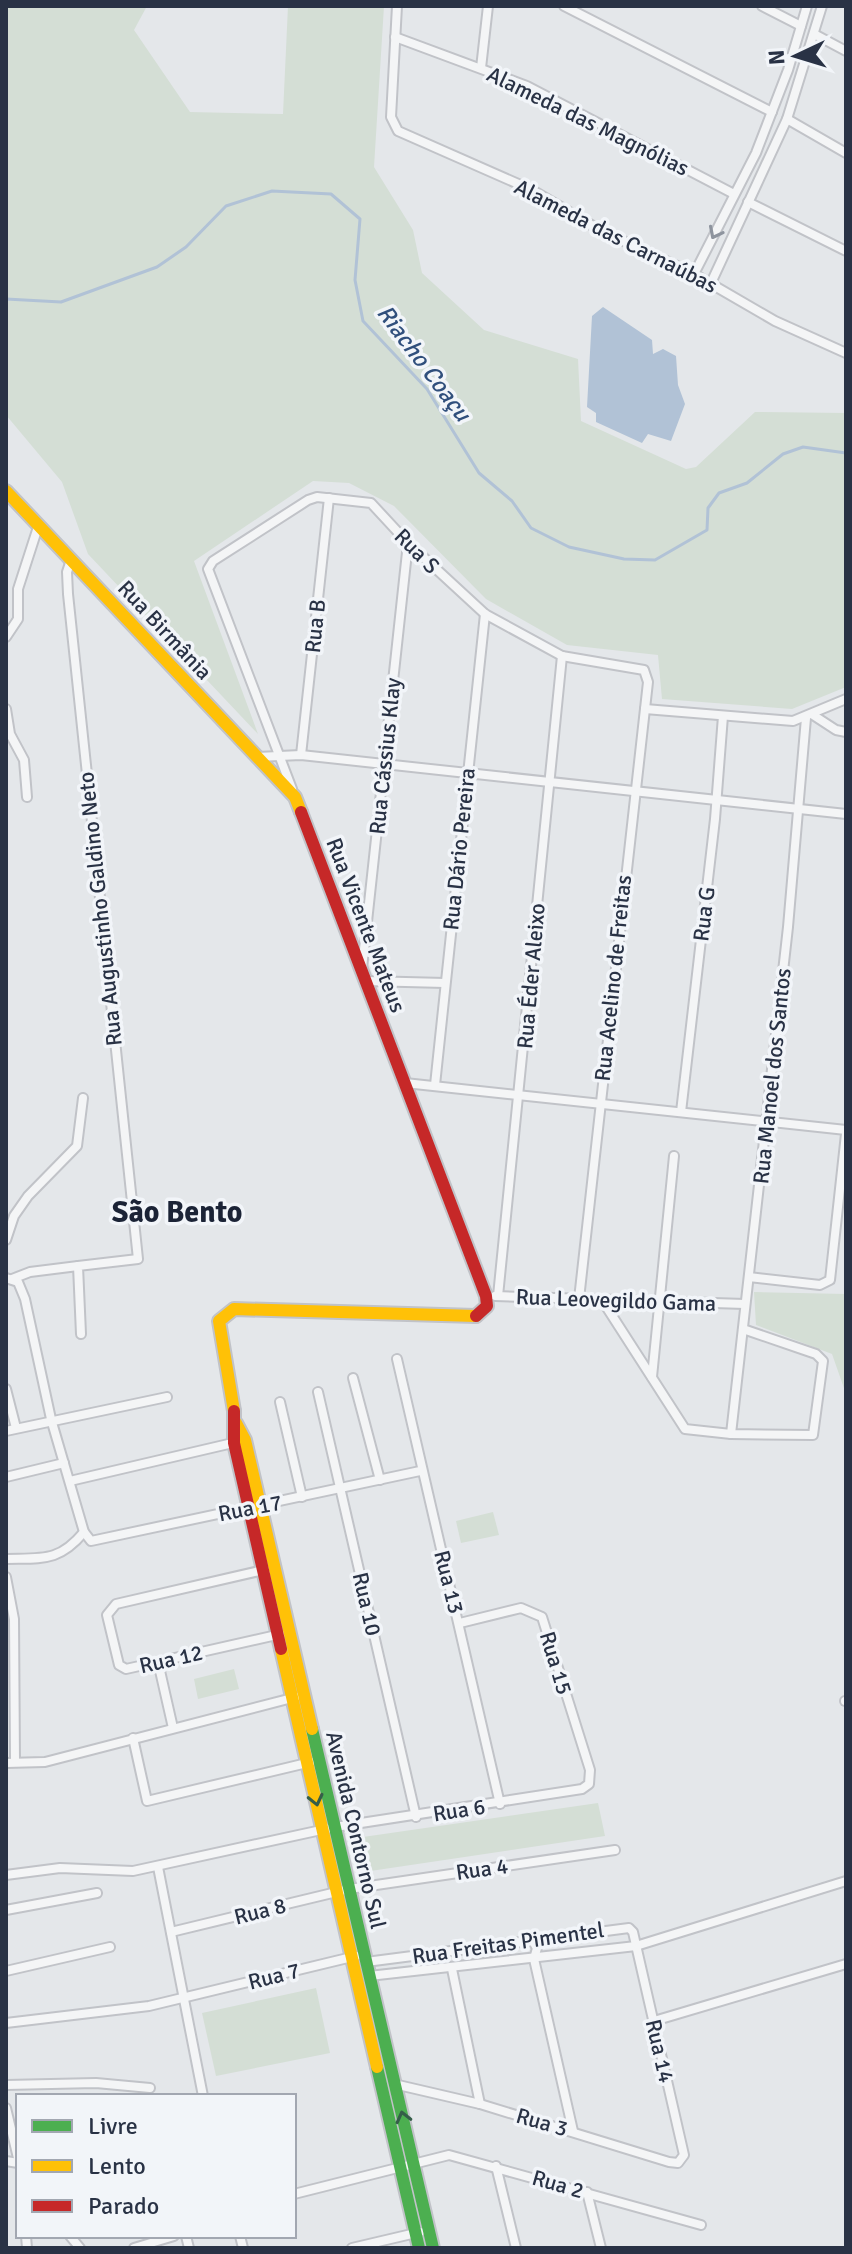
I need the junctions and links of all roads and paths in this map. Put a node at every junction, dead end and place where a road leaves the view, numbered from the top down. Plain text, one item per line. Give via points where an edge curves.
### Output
1 (397, 6) edge
2 (488, 6) edge
3 (564, 6) edge
4 (762, 6) edge
5 (807, 6) edge
6 (822, 6) edge
7 (801, 26) junction
8 (816, 35) junction
9 (395, 37) junction
10 (846, 51) edge
11 (481, 68) junction
12 (788, 70) junction
13 (802, 75) junction
14 (772, 112) junction
15 (787, 119) junction
16 (756, 153) junction
17 (846, 153) edge
18 (768, 158) junction
19 (734, 194) junction
20 (748, 202) junction
21 (846, 251) edge
22 (694, 274) junction
23 (711, 283) junction
24 (846, 353) edge
25 (6, 491) edge
26 (329, 498) junction
27 (38, 527) junction
28 (408, 543) junction
29 (71, 560) junction
30 (208, 569) joint
31 (485, 614) junction
32 (6, 637) edge
33 (562, 656) junction
34 (634, 666) joint
35 (846, 699) edge
36 (6, 709) edge
37 (645, 709) junction
38 (723, 716) junction
39 (809, 717) junction
40 (846, 732) edge
41 (301, 755) junction
42 (278, 756) junction
43 (257, 757) junction
44 (384, 764) junction
45 (467, 773) junction
46 (550, 781) junction
47 (633, 790) junction
48 (27, 797) dead end
49 (295, 797) junction
50 (716, 799) junction
51 (801, 808) junction
52 (846, 814) edge
53 (364, 975) junction
54 (445, 983) junction
55 (405, 1083) junction
56 (435, 1085) junction
57 (519, 1094) junction
58 (83, 1098) dead end
59 (600, 1104) junction
60 (681, 1112) junction
61 (767, 1121) junction
62 (846, 1132) edge
63 (674, 1156) dead end
64 (6, 1240) edge
65 (78, 1266) junction
66 (749, 1277) junction
67 (9, 1278) edge
68 (492, 1296) junction
69 (579, 1299) junction
70 (602, 1300) junction
71 (662, 1301) junction
72 (745, 1304) junction
73 (743, 1329) junction
74 (81, 1334) dead end
75 (397, 1359) dead end
76 (353, 1378) dead end
77 (652, 1378) junction
78 (6, 1389) edge
79 (318, 1392) dead end
80 (167, 1397) dead end
81 (280, 1402) dead end
82 (51, 1419) junction
83 (16, 1428) junction
84 (6, 1431) edge
85 (731, 1434) junction
86 (240, 1442) junction
87 (64, 1463) junction
88 (420, 1471) junction
89 (6, 1477) edge
90 (380, 1480) junction
91 (70, 1481) junction
92 (341, 1490) junction
93 (302, 1497) junction
94 (255, 1507) junction
95 (84, 1532) junction
96 (6, 1559) edge
97 (269, 1569) junction
98 (6, 1577) edge
99 (460, 1623) junction
100 (284, 1633) junction
101 (158, 1662) junction
102 (299, 1697) junction
103 (173, 1728) junction
104 (133, 1738) junction
105 (11, 1762) edge
106 (314, 1762) junction
107 (582, 1789) joint
108 (500, 1804) junction
109 (416, 1817) junction
110 (329, 1828) junction
111 (615, 1850) dead end
112 (158, 1867) junction
113 (6, 1875) edge
114 (846, 1881) edge
115 (344, 1891) junction
116 (97, 1893) dead end
117 (6, 1910) edge
118 (171, 1932) junction
119 (532, 1940) junction
120 (636, 1946) junction
121 (110, 1947) dead end
122 (361, 1958) junction
123 (534, 1959) junction
124 (846, 1964) edge
125 (452, 1969) junction
126 (6, 1971) edge
127 (369, 1976) junction
128 (184, 1999) junction
129 (654, 2021) junction
130 (6, 2023) edge
131 (394, 2084) junction
132 (6, 2085) edge
133 (150, 2088) dead end
134 (203, 2094) edge
135 (480, 2104) junction
136 (6, 2110) edge
137 (14, 2124) edge
138 (573, 2131) junction
139 (684, 2155) joint
140 (414, 2164) junction
141 (496, 2166) junction
142 (401, 2169) junction
143 (587, 2192) junction
144 (296, 2194) edge
145 (701, 2225) dead end
146 (422, 2231) junction
147 (167, 2238) edge
148 (134, 2248) edge
149 (352, 2248) edge
150 (419, 2248) edge
151 (433, 2248) edge
152 (516, 2248) edge
153 (601, 2248) edge

1 - 9 street
2 - 11 street
3 - 14 street
4 - 7 street
5 - 7 street
6 - 8 street
7 - 12 street
8 - 10 street
8 - 13 street
9 - 11 street, Alameda das Magnólias
9 - 22 street, Alameda das Carnaúbas via 395,128 532,190 598,229
11 - 19 street, Alameda das Magnólias via 539,92
12 - 13 street
12 - 14 street
13 - 15 street
14 - 16 street
15 - 17 street
15 - 18 street
16 - 18 street
16 - 19 street
18 - 20 street
19 -> 22 street
20 - 21 street
20 - 23 street
22 - 23 street, Alameda das Carnaúbas
23 - 24 street, Alameda das Carnaúbas via 775,321
25 - 27 street, Rua Birmânia
26 - 28 street, Rua S via 371,503
26 - 30 street, Rua S via 308,500
26 - 41 street, Rua B
27 - 29 street, Rua Birmânia
27 - 32 street via 18,589 18,619
28 - 31 street, Rua S
28 - 44 street, Rua Cássius Klay
29 - 43 street, Rua Birmânia
29 - 65 street, Rua Augustinho Galdino Neto via 68,594 138,1259
30 - 42 street, Rua Vicente Mateus
31 - 33 street, Rua S
31 - 45 street, Rua Dário Pereira
33 - 34 street, Rua S
33 - 46 street, Rua Éder Aleixo
34 - 37 street, Rua Acelino de Freitas via 647,676
35 - 39 street
36 - 48 street via 10,734 24,760
37 - 38 street
37 - 47 street, Rua Acelino de Freitas
38 - 39 street via 793,721
38 - 50 street, Rua G
39 - 40 street
39 - 51 street, Rua Manoel dos Santos
41 - 42 street
41 - 44 street
42 - 43 street
42 - 49 street, Rua Vicente Mateus
43 - 49 street, Rua Birmânia
44 - 45 street
44 - 53 street, Rua Cássius Klay
45 - 46 street
45 - 54 street, Rua Dário Pereira
46 - 47 street
46 - 57 street, Rua Éder Aleixo
47 - 50 street
47 - 59 street, Rua Acelino de Freitas
49 - 53 street, Rua Vicente Mateus
50 - 51 street
50 - 60 street, Rua G
51 - 52 street
51 - 61 street, Rua Manoel dos Santos
53 - 54 street
53 - 55 street, Rua Vicente Mateus
54 - 56 street, Rua Dário Pereira
55 - 56 street
55 - 68 street, Rua Vicente Mateus
56 - 57 street
57 - 59 street
57 - 68 street, Rua Éder Aleixo
58 - 64 street via 77,1146 28,1196
59 - 60 street
59 - 69 street, Rua Acelino de Freitas
60 - 61 street
61 - 62 street
61 - 66 street, Rua Manoel dos Santos
62 - 66 street via 830,1280 820,1285
63 - 71 street
65 - 67 street
65 - 74 street
66 - 72 street, Rua Manoel dos Santos
67 - 82 street via 18,1282 25,1299
68 - 69 street, Rua Leovegildo Gama
68 - 86 street, Avenida Contorno Sul via 485,1311 469,1316 228,1311 218,1329
69 - 70 street, Rua Leovegildo Gama
70 - 71 street, Rua Leovegildo Gama
70 - 77 street
71 - 72 street, Rua Leovegildo Gama
71 - 77 street
72 - 73 street, Rua Manoel dos Santos
73 - 85 street, Rua Manoel dos Santos
73 - 85 street via 823,1361 816,1431 810,1436
75 - 88 street, Rua 13
76 - 90 street
77 - 85 street via 682,1425 693,1432
78 - 83 street
79 - 92 street, Rua 10
80 - 82 street
81 - 93 street
82 - 83 street
82 - 87 street
83 - 84 street
86 - 91 street
86 - 94 street, Avenida Contorno Sul
87 - 89 street
87 - 91 street
88 - 90 street, Rua 17
88 - 99 street, Rua 13
90 - 92 street, Rua 17
91 - 95 street
92 - 93 street, Rua 17
92 - 109 street, Rua 10
93 - 94 street, Rua 17
94 - 95 street, Rua 17 via 96,1542
94 - 97 street, Avenida Contorno Sul
95 - 96 street via 55,1556
97 - 100 street, Avenida Contorno Sul
97 - 101 street, Rua 12 via 116,1604 107,1615 119,1665 126,1669
98 - 105 street via 14,1619
99 - 107 street, Rua 15 via 521,1608 542,1617 590,1770 589,1784
99 - 108 street, Rua 13
100 - 101 street, Rua 12
100 - 102 street, Avenida Contorno Sul
101 - 103 street
102 - 103 street
102 - 106 street, Avenida Contorno Sul
103 - 104 street
104 - 105 street via 45,1762
104 - 106 street via 147,1801
106 - 110 street, Avenida Contorno Sul
107 - 108 street, Rua 6
108 - 109 street, Rua 6
109 - 110 street, Rua 6
110 - 112 street, Rua 6
110 - 115 street, Avenida Contorno Sul
111 - 115 street, Rua 4
112 - 113 street, Rua 6
112 - 118 street
114 - 120 street, Rua Freitas Pimentel
115 - 118 street, Rua 8
115 - 122 street, Avenida Contorno Sul
116 - 117 street
118 - 128 street
119 - 120 street, Rua Freitas Pimentel via 626,1927
119 - 122 street, Rua Freitas Pimentel
119 - 123 street via 537,1948
120 - 123 street, Rua Freitas Pimentel
120 - 129 street, Rua 14
121 - 126 street
122 - 127 street, Avenida Contorno Sul
122 - 128 street, Rua 7
122 - 142 street, Avenida Contorno Sul
123 - 125 street, Rua Freitas Pimentel
123 - 138 street
124 - 129 street
125 - 127 street, Rua Freitas Pimentel
125 - 135 street
127 - 131 street, Avenida Contorno Sul
128 - 130 street, Rua 7
128 - 134 street
129 - 139 street, Rua 14
131 - 135 street, Rua 3
140 -> 131 street, Avenida Contorno Sul
132 - 133 street
135 - 138 street, Rua 3
136 - 137 street
138 - 139 street, Rua 3 via 669,2162 678,2163
140 - 141 street, Rua 2 via 449,2155
140 - 142 street, Rua 2
140 - 146 street, Avenida Contorno Sul
141 - 143 street, Rua 2
141 - 152 street
142 - 144 street
142 - 146 street, Avenida Contorno Sul
143 - 145 street, Rua 2
143 - 153 street
146 - 149 street
146 - 150 street, Avenida Contorno Sul
146 - 151 street, Avenida Contorno Sul
147 - 148 street

